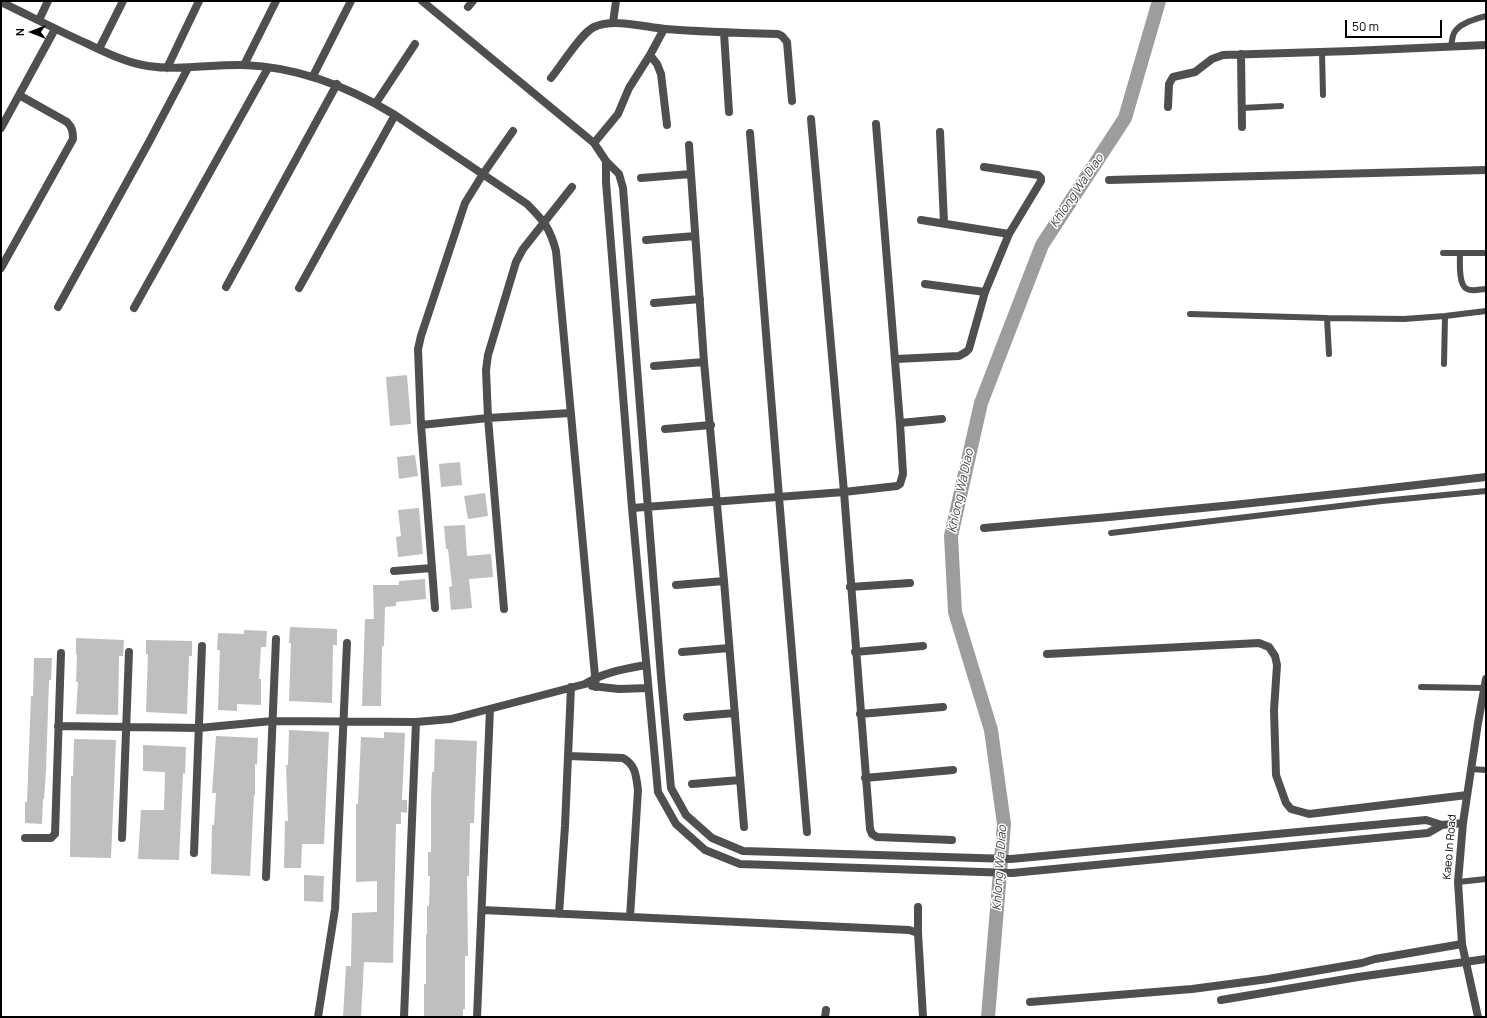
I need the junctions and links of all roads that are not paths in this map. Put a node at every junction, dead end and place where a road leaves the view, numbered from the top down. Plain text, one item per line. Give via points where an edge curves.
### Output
1 (48, 1) edge
2 (123, 1) edge
3 (198, 1) edge
4 (276, 1) edge
5 (351, 1) edge
6 (422, 1) edge
7 (616, 1) edge
8 (1, 2) edge
9 (1486, 16) edge
10 (39, 20) junction
11 (613, 23) junction
12 (664, 28) junction
13 (55, 29) junction
14 (724, 32) junction
15 (415, 44) dead end
16 (1486, 44) edge
17 (1451, 46) junction
18 (99, 49) junction
19 (1322, 52) junction
20 (1241, 54) junction
21 (650, 55) junction
22 (244, 65) junction
23 (167, 68) junction
24 (188, 68) junction
25 (268, 68) junction
26 (313, 76) junction
27 (551, 78) dead end
28 (336, 84) junction
29 (19, 95) junction
30 (1323, 95) dead end
31 (792, 101) dead end
32 (376, 103) junction
33 (1281, 106) dead end
34 (1168, 107) dead end
35 (1242, 108) junction
36 (729, 112) dead end
37 (395, 115) junction
38 (811, 119) dead end
39 (876, 124) dead end
40 (667, 125) dead end
41 (1242, 127) dead end
42 (1, 128) edge
43 (513, 131) dead end
44 (940, 132) dead end
45 (750, 133) dead end
46 (594, 143) junction
47 (689, 145) dead end
48 (606, 161) junction
49 (984, 167) dead end
50 (1486, 170) edge
51 (483, 174) junction
52 (691, 174) junction
53 (641, 178) dead end
54 (1108, 180) dead end
55 (572, 187) dead end
56 (921, 220) dead end
57 (544, 221) junction
58 (944, 223) junction
59 (1009, 234) junction
60 (695, 236) junction
61 (646, 240) dead end
62 (1444, 253) dead end
63 (1460, 253) junction
64 (1486, 253) edge
65 (1, 268) edge
66 (925, 284) dead end
67 (226, 287) dead end
68 (299, 288) dead end
69 (1486, 289) edge
70 (985, 292) junction
71 (700, 299) junction
72 (654, 302) dead end
73 (58, 307) dead end
74 (134, 308) dead end
75 (1486, 311) edge
76 (1190, 314) dead end
77 (1445, 316) junction
78 (1327, 318) junction
79 (1329, 354) dead end
80 (896, 359) junction
81 (704, 362) junction
82 (1444, 364) dead end
83 (654, 366) dead end
84 (570, 413) junction
85 (488, 418) junction
86 (942, 419) dead end
87 (900, 423) junction
88 (421, 425) junction
89 (710, 425) junction
90 (665, 429) dead end
91 (1486, 477) edge
92 (844, 492) junction
93 (1486, 492) edge
94 (778, 497) junction
95 (717, 502) junction
96 (647, 507) junction
97 (632, 508) junction
98 (984, 528) dead end
99 (1111, 533) dead end
100 (432, 568) junction
101 (394, 571) dead end
102 (724, 581) junction
103 (910, 583) dead end
104 (676, 585) dead end
105 (850, 587) junction
106 (435, 608) dead end
107 (504, 609) dead end
108 (276, 639) dead end
109 (347, 643) dead end
110 (202, 646) dead end
111 (923, 646) dead end
112 (729, 648) junction
113 (129, 652) dead end
114 (682, 652) dead end
115 (855, 652) junction
116 (61, 653) dead end
117 (1047, 654) dead end
118 (646, 665) junction
119 (661, 676) junction
120 (595, 678) junction
121 (648, 678) junction
122 (1486, 679) edge
123 (585, 684) junction
124 (571, 687) junction
125 (596, 687) junction
126 (1421, 687) dead end
127 (648, 688) junction
128 (1483, 688) junction
129 (943, 707) dead end
130 (490, 709) junction
131 (735, 713) junction
132 (860, 714) junction
133 (687, 717) dead end
134 (272, 721) junction
135 (344, 721) junction
136 (416, 722) junction
137 (58, 726) junction
138 (126, 727) junction
139 (198, 728) junction
140 (568, 756) junction
141 (1471, 769) junction
142 (953, 770) dead end
143 (1486, 770) edge
144 (865, 778) junction
145 (740, 780) junction
146 (692, 784) dead end
147 (1467, 795) junction
148 (1463, 823) junction
149 (1442, 825) junction
150 (744, 827) dead end
151 (807, 832) dead end
152 (25, 838) dead end
153 (122, 838) dead end
154 (1220, 838) junction
155 (952, 840) dead end
156 (1221, 852) junction
157 (194, 853) dead end
158 (844, 855) junction
159 (961, 858) junction
160 (1009, 859) junction
161 (843, 868) junction
162 (960, 871) junction
163 (1009, 872) junction
164 (266, 877) dead end
165 (1486, 879) edge
166 (1458, 882) junction
167 (918, 907) dead end
168 (482, 910) junction
169 (559, 914) junction
170 (630, 917) junction
171 (918, 933) junction
172 (1462, 944) junction
173 (1486, 959) edge
174 (1466, 963) junction
175 (1221, 1000) dead end
176 (1030, 1002) dead end
177 (318, 1017) edge
178 (404, 1017) edge
179 (477, 1017) edge
180 (923, 1017) edge
181 (1478, 1017) edge

1 - 10 street
2 - 18 street
3 - 23 street
4 - 22 street
5 - 26 street
6 - 46 street
7 - 11 street
8 - 10 street
9 - 17 lane via 1459,27 1454,32
10 - 13 street
11 - 12 street
11 - 27 street via 592,28 585,34
12 - 14 street
12 - 21 street
13 - 18 street
13 - 29 street
14 - 31 street via 782,36 787,42
14 - 36 street
15 - 32 street
16 - 17 street
17 - 19 street
18 - 23 street via 126,61
19 - 20 street
19 - 30 lane
20 - 34 street via 1223,54 1195,72 1173,77 1169,84
20 - 35 street
21 - 40 street via 661,74
21 - 46 street via 629,88 618,114
22 - 24 street
22 - 25 street
23 - 24 street
24 - 73 street
25 - 26 street
25 - 74 street
26 - 28 street
28 - 32 street
28 - 67 street
29 - 42 street
29 - 65 street via 67,122 73,132 73,139
32 - 37 street
33 - 35 lane
35 - 41 street
37 - 51 street
37 - 68 street
38 - 92 street
39 - 80 street
43 - 51 street
44 - 58 street
45 - 94 street
46 - 48 street
47 - 52 street
48 - 96 street via 619,174 623,188
48 - 97 street
49 - 59 street via 1038,175 1041,178 1040,184
50 - 54 street
51 - 57 street via 528,204
51 - 88 street via 465,203 421,336 418,349
52 - 53 street
52 - 60 street
55 - 57 street
56 - 58 street
57 - 84 street via 552,235 556,251
57 - 85 street via 522,249 516,262 495,328 486,370
58 - 59 street
59 - 70 street
60 - 61 street
60 - 71 street
62 - 63 lane
63 - 64 lane
63 - 69 lane via 1462,284 1466,289
66 - 70 street
70 - 80 street via 966,352 959,356
71 - 72 street
71 - 81 street
75 - 77 lane
76 - 78 lane
77 - 78 lane via 1404,319
77 - 82 lane
78 - 79 lane
80 - 87 street
81 - 83 street
81 - 89 street
84 - 85 street
84 - 120 street
85 - 88 street
85 - 107 street
86 - 87 street
87 - 92 street via 903,474 900,484
88 - 100 street
89 - 90 street
89 - 95 street
91 - 98 street via 1119,517
92 - 94 street
92 - 105 street
93 - 99 lane via 1375,502
94 - 95 street
94 - 151 street
95 - 96 street
95 - 102 street
96 - 97 street
96 - 119 street
97 - 118 street
100 - 101 street
100 - 106 street
102 - 104 street
102 - 112 street
103 - 105 street
105 - 115 street
108 - 134 street
109 - 135 street
110 - 139 street
111 - 115 street
112 - 114 street
112 - 131 street
113 - 138 street
115 - 132 street
116 - 137 street
117 - 147 street via 1259,643 1269,647 1277,665 1274,710 1276,775 1286,803 1291,809 1309,814
118 - 120 street via 616,670
118 - 121 street
119 - 121 street
119 - 158 street via 671,788 686,815 712,838 743,851
120 - 123 street
120 - 125 street
121 - 127 street
122 - 128 street, Kaeo In Road
123 - 124 street
123 - 125 street
124 - 130 street
124 - 140 street
125 - 127 street
126 - 128 lane
127 - 161 street via 658,792 676,824 704,850 740,864
128 - 141 street, Kaeo In Road
129 - 132 street
130 - 136 street via 451,719
130 - 168 street
131 - 133 street
131 - 145 street
132 - 144 street
134 - 135 street
134 - 139 street
134 - 164 street
135 - 136 street
135 - 177 street via 335,909
136 - 178 street
137 - 138 street
137 - 152 street via 55,834 51,838
138 - 139 street
138 - 153 street
139 - 157 street
140 - 169 street
140 - 170 street via 622,758 632,765 638,790
141 - 143 lane
141 - 147 street, Kaeo In Road
142 - 144 street
144 - 155 street via 872,834 877,837
145 - 146 street
145 - 150 street
147 - 148 street, Kaeo In Road
148 - 149 street
148 - 166 street, Kaeo In Road
149 - 154 street via 1426,820
149 - 156 street via 1428,833
154 - 156 street
154 - 160 street
156 - 163 street
158 - 159 street
158 - 161 street
159 - 160 street
159 - 162 street
160 - 163 street
161 - 162 street
162 - 163 street
165 - 166 lane
166 - 172 street, Kaeo In Road
167 - 171 street
168 - 169 street
168 - 179 street
169 - 170 street
170 - 171 street via 909,930
171 - 180 street
172 - 174 street, Kaeo In Road
172 - 176 street via 1268,979 1192,989
173 - 174 street
174 - 175 street via 1358,977
174 - 181 street, Kaeo In Road

